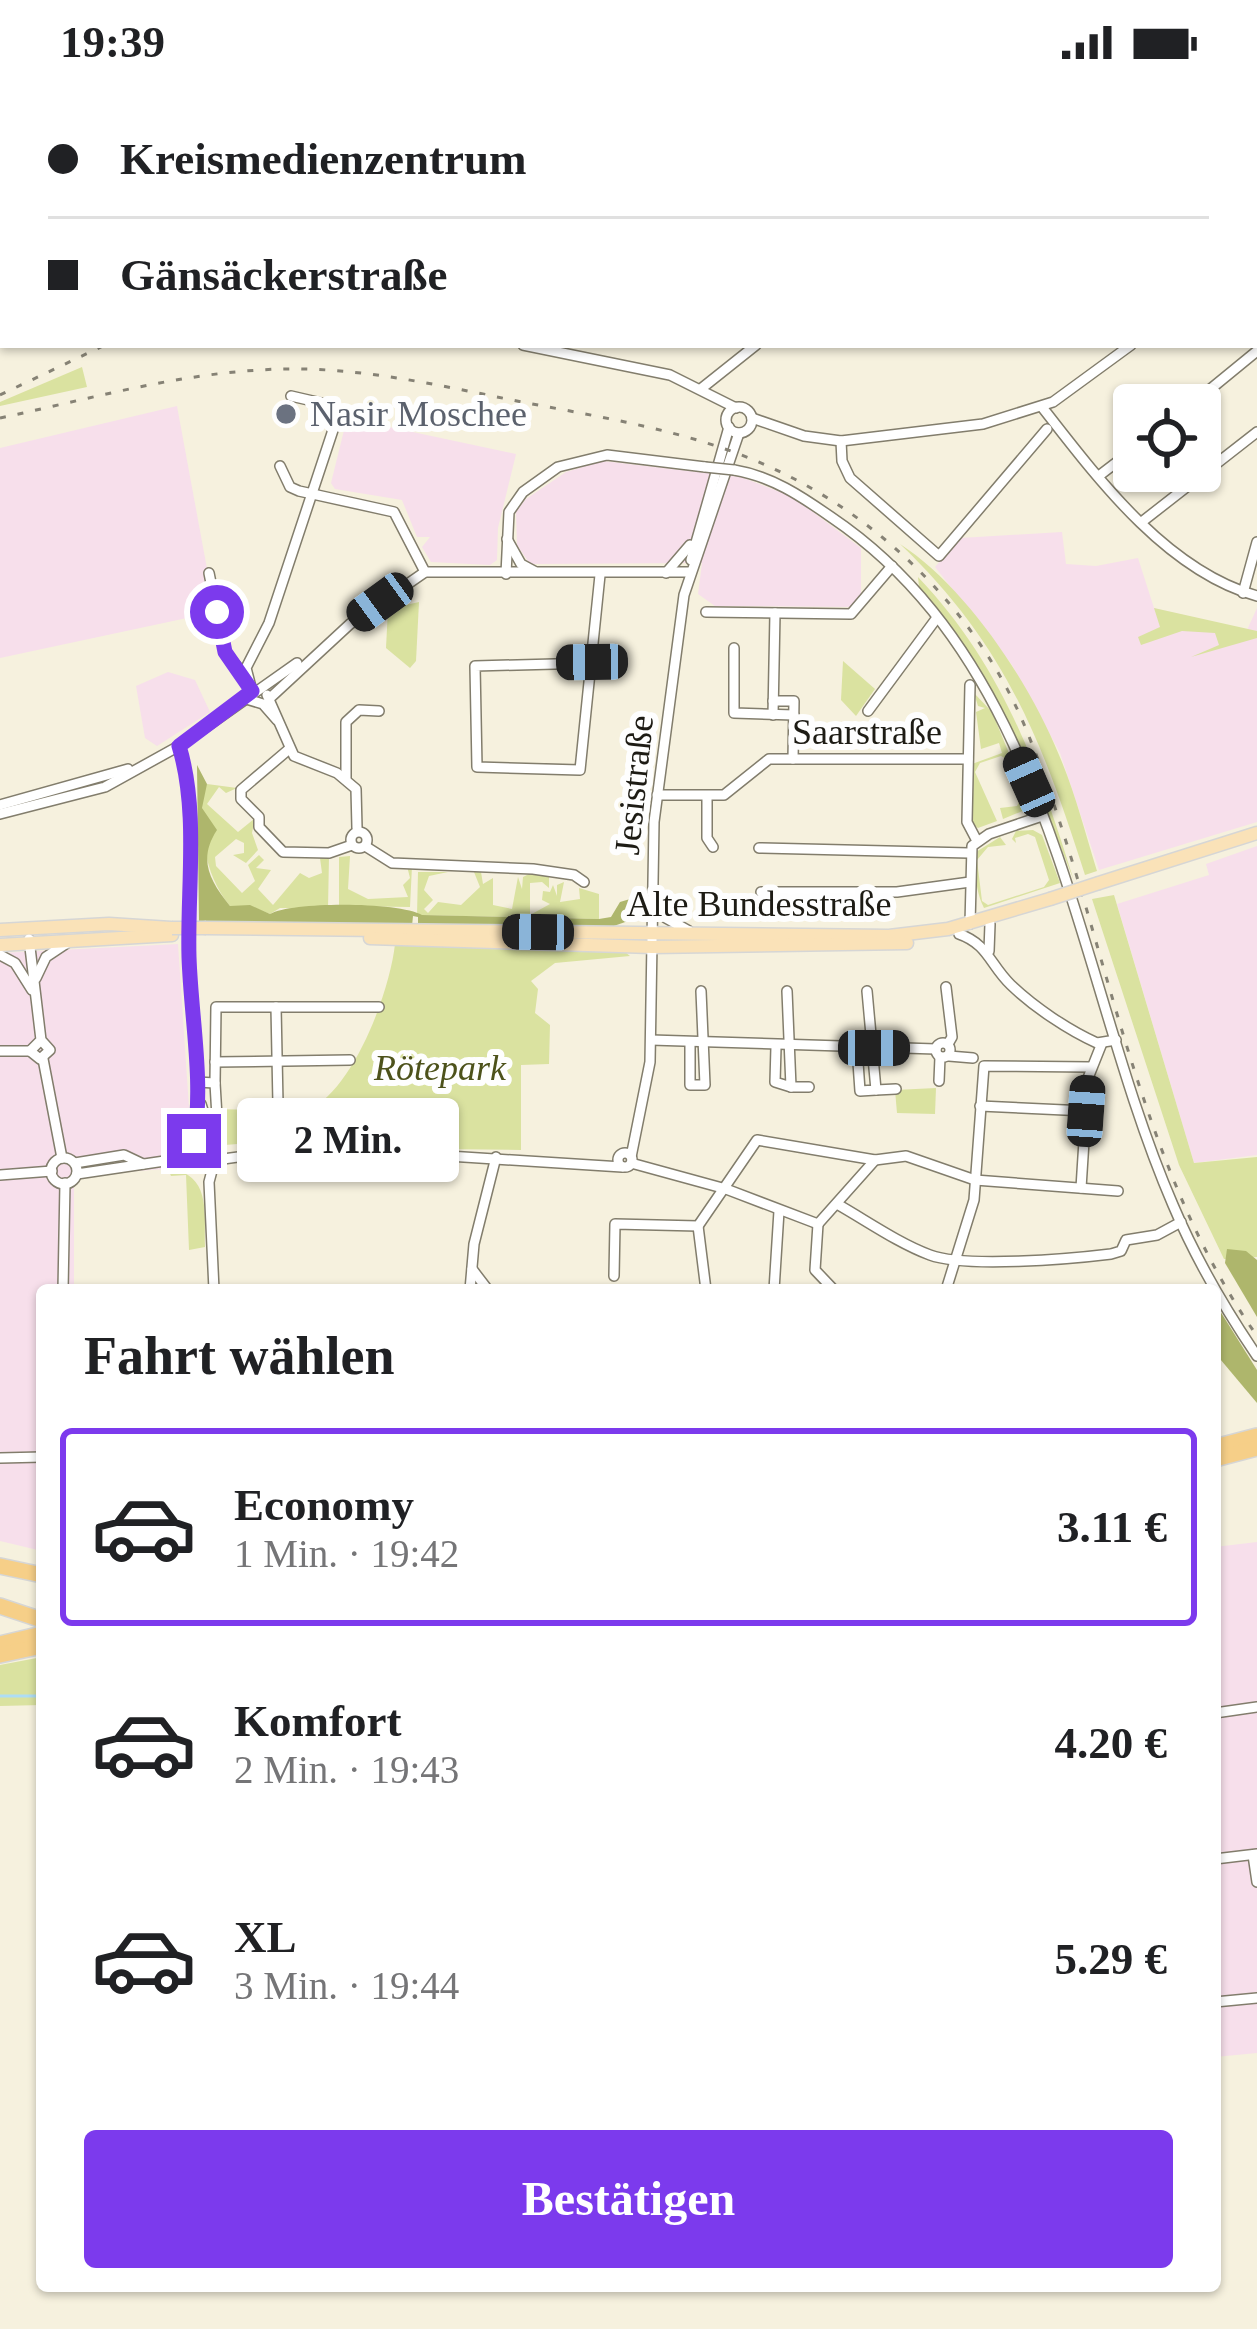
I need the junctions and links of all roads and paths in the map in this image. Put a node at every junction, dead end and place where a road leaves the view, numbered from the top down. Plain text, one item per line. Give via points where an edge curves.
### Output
1 (540, 348) edge
2 (752, 348) edge
3 (1127, 348) edge
4 (1257, 351) edge
5 (1217, 384) edge
6 (702, 388) junction
7 (291, 396) dead end
8 (1042, 407) junction
9 (732, 411) junction
10 (742, 427) junction
11 (1047, 429) dead end
12 (1257, 432) edge
13 (841, 441) junction
14 (1113, 465) edge
15 (280, 466) dead end
16 (1100, 475) junction
17 (314, 493) junction
18 (1143, 521) junction
19 (508, 540) junction
20 (693, 541) junction
21 (1257, 542) edge
22 (892, 566) junction
23 (424, 572) junction
24 (490, 572) junction
25 (690, 572) junction
26 (209, 573) dead end
27 (509, 574) junction
28 (665, 574) junction
29 (600, 575) junction
30 (555, 576) junction
31 (1244, 592) junction
32 (1257, 596) edge
33 (706, 612) dead end
34 (775, 613) junction
35 (936, 620) junction
36 (734, 648) dead end
37 (308, 659) junction
38 (592, 662) junction
39 (245, 676) junction
40 (970, 685) dead end
41 (251, 692) junction
42 (266, 701) junction
43 (773, 701) junction
44 (379, 711) dead end
45 (868, 711) dead end
46 (773, 715) junction
47 (794, 715) junction
48 (179, 746) junction
49 (288, 749) junction
50 (794, 759) junction
51 (968, 759) junction
52 (346, 778) junction
53 (657, 794) junction
54 (707, 796) junction
55 (0, 809) edge
56 (1042, 816) junction
57 (357, 829) junction
58 (1257, 833) edge
59 (976, 841) junction
60 (352, 845) junction
61 (365, 845) junction
62 (712, 847) dead end
63 (759, 848) dead end
64 (969, 853) junction
65 (584, 882) dead end
66 (970, 882) junction
67 (760, 892) dead end
68 (652, 896) junction
69 (972, 898) junction
70 (989, 921) junction
71 (964, 929) junction
72 (0, 930) edge
73 (172, 932) junction
74 (28, 934) junction
75 (700, 935) junction
76 (80, 938) junction
77 (652, 940) junction
78 (0, 945) edge
79 (989, 951) junction
80 (0, 955) edge
81 (946, 987) dead end
82 (34, 989) junction
83 (701, 991) dead end
84 (787, 991) dead end
85 (867, 991) dead end
86 (276, 1007) junction
87 (379, 1007) dead end
88 (40, 1040) junction
89 (651, 1040) junction
90 (1116, 1040) junction
91 (690, 1042) junction
92 (1102, 1043) junction
93 (705, 1045) junction
94 (776, 1047) junction
95 (791, 1047) junction
96 (857, 1048) junction
97 (874, 1048) junction
98 (29, 1051) junction
99 (943, 1051) junction
100 (0, 1052) edge
101 (973, 1058) dead end
102 (43, 1059) junction
103 (277, 1060) junction
104 (350, 1060) dead end
105 (215, 1062) junction
106 (1090, 1067) junction
107 (939, 1081) dead end
108 (197, 1082) junction
109 (215, 1083) junction
110 (705, 1085) junction
111 (723, 1085) dead end
112 (791, 1087) junction
113 (809, 1087) dead end
114 (896, 1089) dead end
115 (876, 1090) junction
116 (199, 1098) junction
117 (278, 1105) dead end
118 (981, 1106) junction
119 (1086, 1111) junction
120 (218, 1117) dead end
121 (214, 1142) junction
122 (192, 1145) junction
123 (268, 1149) junction
124 (496, 1157) junction
125 (62, 1158) junction
126 (623, 1159) junction
127 (178, 1160) junction
128 (875, 1160) junction
129 (215, 1162) junction
130 (195, 1164) junction
131 (76, 1168) junction
132 (52, 1171) junction
133 (0, 1174) edge
134 (975, 1180) junction
135 (209, 1182) junction
136 (65, 1183) junction
137 (1081, 1188) junction
138 (726, 1189) junction
139 (1118, 1191) dead end
140 (837, 1204) junction
141 (779, 1211) junction
142 (1181, 1222) junction
143 (818, 1224) junction
144 (698, 1226) junction
145 (956, 1257) junction
146 (472, 1269) junction
147 (614, 1276) dead end
148 (63, 1284) edge
149 (214, 1284) edge
150 (472, 1284) edge
151 (483, 1284) edge
152 (705, 1284) edge
153 (774, 1284) edge
154 (828, 1284) edge
155 (948, 1284) edge
156 (1216, 1284) edge
157 (1221, 1293) edge
158 (1257, 1356) edge
159 (1257, 1436) edge
160 (1221, 1445) edge
161 (1257, 1448) edge
162 (36, 1456) edge
163 (1221, 1457) edge
164 (0, 1458) edge
165 (0, 1566) edge
166 (36, 1575) edge
167 (0, 1606) edge
168 (34, 1618) edge
169 (36, 1635) edge
170 (0, 1644) edge
171 (36, 1647) edge
172 (0, 1655) edge
173 (1257, 1707) edge
174 (1221, 1711) edge
175 (1255, 1854) edge
176 (1221, 1857) edge
177 (1257, 1882) edge
178 (1257, 1998) edge
179 (1221, 2001) edge

1 - 6 street
2 - 6 street
3 - 8 street
4 - 5 street
6 - 9 street
7 - 17 street via 334,409
8 - 13 street via 983,424
8 - 16 street
9 - 10 street
9 - 10 street via 746,409
10 - 13 street
10 - 20 street, Jesistraße
10 - 25 street, Jesistraße
11 - 13 street via 939,556 850,478
12 - 18 street
14 - 16 street
15 - 17 street via 290,487
16 - 18 street
17 - 23 street via 394,512
17 - 39 street
18 - 31 street via 1209,580
19 - 22 street, bridge via 515,501 571,461 607,455 734,470 786,488
19 - 24 street
19 - 27 street
19 - 30 street via 525,568
20 - 25 street, Jesistraße
20 - 28 street
21 - 31 street
22 - 34 street via 851,614
22 - 35 street
23 - 24 street
23 - 37 street
24 - 27 street
25 - 28 street
25 - 53 street, Jesistraße
26 - 39 street via 225,652
27 - 30 street
28 - 29 street
29 - 30 street
29 - 38 street
31 - 32 street
33 - 34 street
34 - 43 street
35 - 45 street
35 - 56 street via 992,704
36 - 46 street via 734,713
37 - 41 street
37 - 42 street
38 - 38 street via 475,666 476,766 580,770
39 - 41 street
40 - 51 street
41 - 42 street
41 - 42 street
41 - 48 street
42 - 49 street
43 - 46 street
43 - 47 street via 794,701
44 - 52 street via 359,710 346,722
46 - 47 street
47 - 50 street
48 - 55 street via 105,787
48 - 108 street
49 - 52 street
49 - 60 street via 241,790 259,827 283,852
50 - 51 street, Saarstraße
50 - 54 street, Saarstraße via 765,760 728,793
51 - 59 street via 967,822
52 - 57 street via 356,789
53 - 54 street
53 - 68 street, Jesistraße
54 - 62 street
56 - 59 street
56 - 90 street
57 - 60 street
57 - 61 street
58 - 70 main road, Alte Bundesstraße, bridge
59 - 64 street
60 - 61 street
61 - 65 street via 392,863 532,869
63 - 64 street
64 - 66 street
66 - 67 street via 898,892
66 - 69 street
68 - 75 street via 666,917
68 - 77 street, Jesistraße
69 - 70 street
69 - 71 street
70 - 71 main road, Alte Bundesstraße
70 - 79 street
71 - 75 main road, Alte Bundesstraße
71 - 77 main road, Alte Bundesstraße via 870,948
71 - 79 street
72 - 74 main road
73 - 74 main road
73 - 76 main road
73 - 77 main road, Alte Bundesstraße, bridge
74 - 76 main road
74 - 78 main road
74 - 82 street
75 - 77 main road, Alte Bundesstraße
76 - 82 street via 46,957
77 - 89 street, Jesistraße
79 - 92 street via 1012,986
80 - 82 street
81 - 99 street via 952,1037
82 - 88 street
83 - 93 street
84 - 95 street
85 - 97 street
86 - 87 street
86 - 103 street
86 - 105 street via 216,1007
88 - 98 street
88 - 102 street via 50,1049
89 - 91 street
89 - 126 street, Jesistraße via 644,1098
90 - 92 street
90 - 142 street
91 - 93 street
91 - 110 street via 690,1085
92 - 106 street
93 - 94 street
93 - 110 street
94 - 95 street
94 - 112 street via 775,1082
95 - 96 street
95 - 112 street
96 - 97 street
96 - 115 street via 860,1091
97 - 99 street
97 - 115 street
98 - 100 street
98 - 102 street
99 - 101 street
99 - 107 street
102 - 125 street
103 - 104 street
103 - 105 street
103 - 117 street
105 - 109 street
106 - 118 street via 984,1066
106 - 119 street
108 - 109 street
108 - 116 street
109 - 120 street
110 - 111 street
112 - 113 street
114 - 115 street
116 - 121 street
116 - 122 street
118 - 119 street
118 - 134 street
119 - 137 street
121 - 122 street
121 - 123 street
121 - 129 street
122 - 127 street
122 - 130 street
123 - 124 street via 339,1143
123 - 129 street
124 - 126 street
124 - 146 street
125 - 131 street
125 - 132 street
126 - 138 street
127 - 130 street
127 - 131 street
128 - 134 street via 906,1156
128 - 138 street via 757,1140
128 - 140 street
129 - 130 street
129 - 135 street
130 - 135 street
131 - 136 street
132 - 133 street
132 - 136 street
134 - 137 street
134 - 145 street
135 - 149 street
136 - 148 street
137 - 139 street
138 - 141 street
138 - 144 street
140 - 143 street
140 - 145 street via 927,1254
141 - 143 street
141 - 153 street
142 - 145 street via 1126,1240 1113,1254 1039,1262
142 - 156 street
143 - 154 street via 815,1270
144 - 147 street via 615,1225
144 - 152 street
145 - 155 street
146 - 150 street
146 - 151 street
157 - 158 street
159 - 160 highway
161 - 163 highway
162 - 164 street
165 - 166 highway
167 - 168 highway
169 - 170 highway
171 - 172 highway
173 - 174 street
175 - 176 street
175 - 177 street
178 - 179 street

